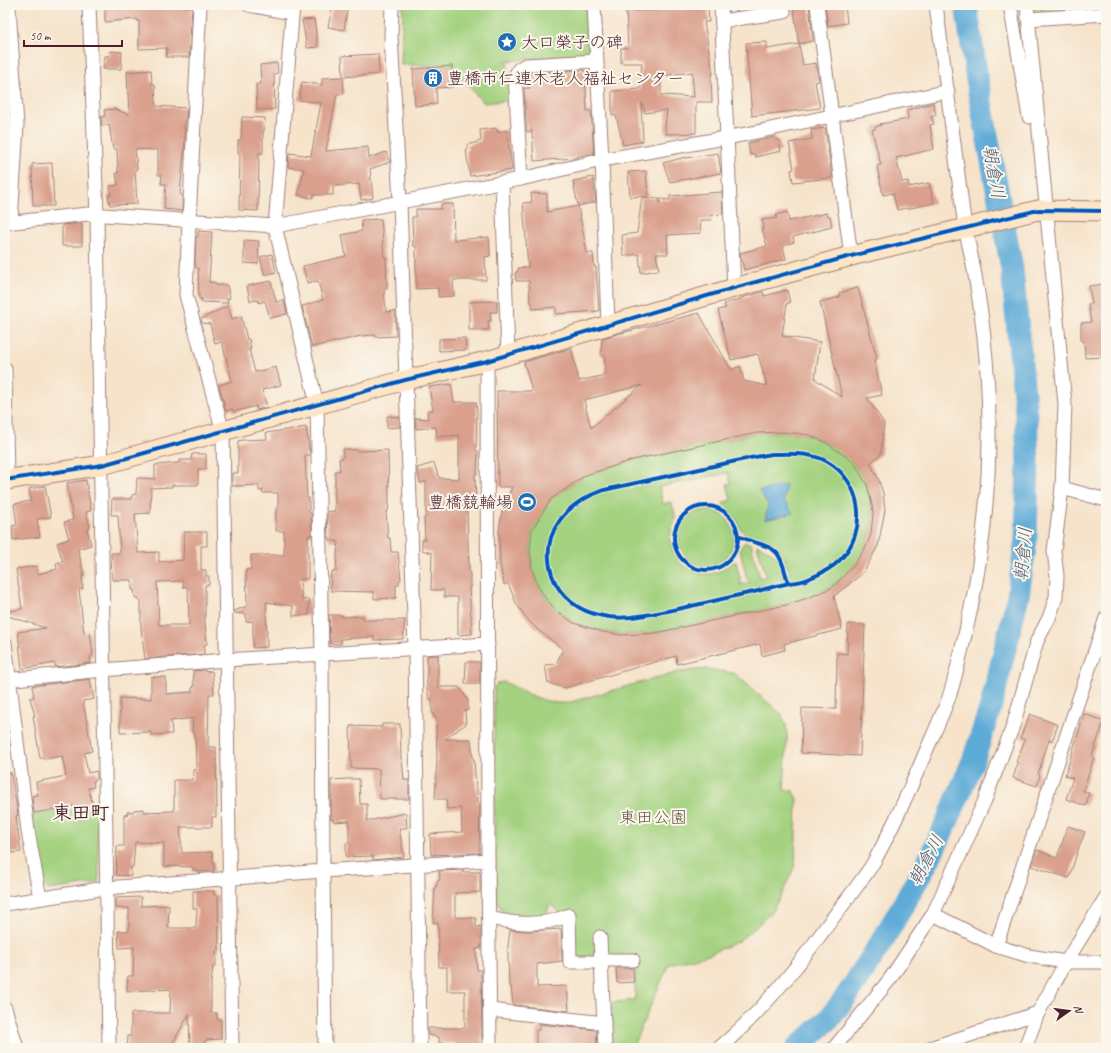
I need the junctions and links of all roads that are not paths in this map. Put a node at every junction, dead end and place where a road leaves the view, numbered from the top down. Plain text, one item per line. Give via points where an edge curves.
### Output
1 (89, 5) edge
2 (200, 5) edge
3 (249, 5) edge
4 (392, 5) edge
5 (594, 5) edge
6 (721, 5) edge
7 (784, 5) edge
8 (817, 5) edge
9 (936, 5) edge
10 (1010, 5) edge
11 (1027, 5) edge
12 (8, 7) edge
13 (292, 9) edge
14 (1106, 14) edge
15 (1028, 19) junction
16 (722, 20) junction
17 (596, 61) junction
18 (948, 91) junction
19 (832, 117) junction
20 (726, 137) junction
21 (602, 160) junction
22 (521, 179) junction
23 (502, 183) junction
24 (400, 202) junction
25 (1042, 210) junction
26 (1106, 211) edge
27 (97, 215) junction
28 (189, 221) junction
29 (8, 222) edge
30 (275, 226) junction
31 (970, 227) junction
32 (851, 256) junction
33 (734, 288) junction
34 (608, 325) junction
35 (508, 355) junction
36 (487, 361) junction
37 (5, 369) edge
38 (405, 380) junction
39 (317, 406) junction
40 (223, 432) junction
41 (102, 465) junction
42 (6, 480) edge
43 (1062, 488) junction
44 (1106, 500) edge
45 (1106, 618) edge
46 (1103, 638) edge
47 (5, 643) edge
48 (488, 644) junction
49 (415, 648) junction
50 (322, 655) junction
51 (226, 660) junction
52 (103, 670) junction
53 (8, 680) edge
54 (488, 860) junction
55 (416, 865) junction
56 (322, 871) junction
57 (230, 878) junction
58 (106, 888) junction
59 (1106, 897) edge
60 (40, 898) junction
61 (5, 904) edge
62 (932, 914) junction
63 (489, 918) junction
64 (600, 937) dead end
65 (996, 946) junction
66 (633, 960) dead end
67 (601, 962) junction
68 (1066, 962) junction
69 (1106, 962) edge
70 (5, 1008) edge
71 (490, 1010) junction
72 (1038, 1013) junction
73 (604, 1023) junction
74 (837, 1047) edge
75 (16, 1048) edge
76 (109, 1048) edge
77 (232, 1048) edge
78 (325, 1048) edge
79 (420, 1048) edge
80 (490, 1048) edge
81 (605, 1048) edge
82 (719, 1048) edge
83 (930, 1048) edge
84 (1025, 1048) edge

1 - 27 street
2 - 28 street
3 - 13 street
4 - 24 street via 391,36
5 - 17 street
6 - 16 street
7 - 16 street via 784,12
8 - 19 street
9 - 18 street
10 - 25 street
11 - 15 street
12 - 29 street via 17,124
13 - 30 street
14 - 15 street
15 - 25 street
16 - 20 street
17 - 21 street
17 - 22 street via 526,65 519,69 515,76
18 - 19 street
18 - 31 street
19 - 20 street
19 - 32 street
20 - 21 street
20 - 33 street
21 - 22 street
21 - 34 street
22 - 23 street
23 - 24 street
23 - 35 street
24 - 30 street
24 - 38 street
25 - 26 street
25 - 31 street
25 - 43 street via 1065,404
27 - 28 street
27 - 29 street
27 - 41 street
28 - 30 street
28 - 40 street via 186,295
30 - 39 street
31 - 32 street
31 - 82 street via 988,377 989,446 986,512 976,587 949,696 902,807 871,866 817,940 765,1004
32 - 33 street
33 - 34 street
34 - 35 street
35 - 36 street
36 - 38 street
36 - 48 street
37 - 42 street
38 - 39 street
38 - 49 street
39 - 40 street
39 - 50 street
40 - 41 street
40 - 51 street
41 - 42 street
41 - 52 street
43 - 44 street
43 - 62 street via 1054,551 1056,597 1037,641 1013,726 985,800
45 - 46 street
46 - 65 street
47 - 53 street
48 - 49 street
48 - 54 street
49 - 50 street
49 - 55 street
50 - 51 street
50 - 56 street
51 - 52 street
51 - 57 street
52 - 53 street
52 - 58 street
53 - 60 street via 28,831
54 - 55 street
54 - 63 street
55 - 56 street
55 - 79 street
56 - 57 street
56 - 78 street
57 - 58 street
57 - 77 street
58 - 60 street
58 - 76 street
59 - 68 street
60 - 61 street
62 - 65 street
62 - 74 street via 890,979
63 - 67 street via 524,924 546,922 569,915 570,962
63 - 71 street
64 - 67 street
65 - 68 street via 1029,956
66 - 67 street
67 - 73 street
68 - 69 street
68 - 72 street
70 - 75 street
71 - 73 street
71 - 80 street
72 - 83 street
72 - 84 street
73 - 81 street

